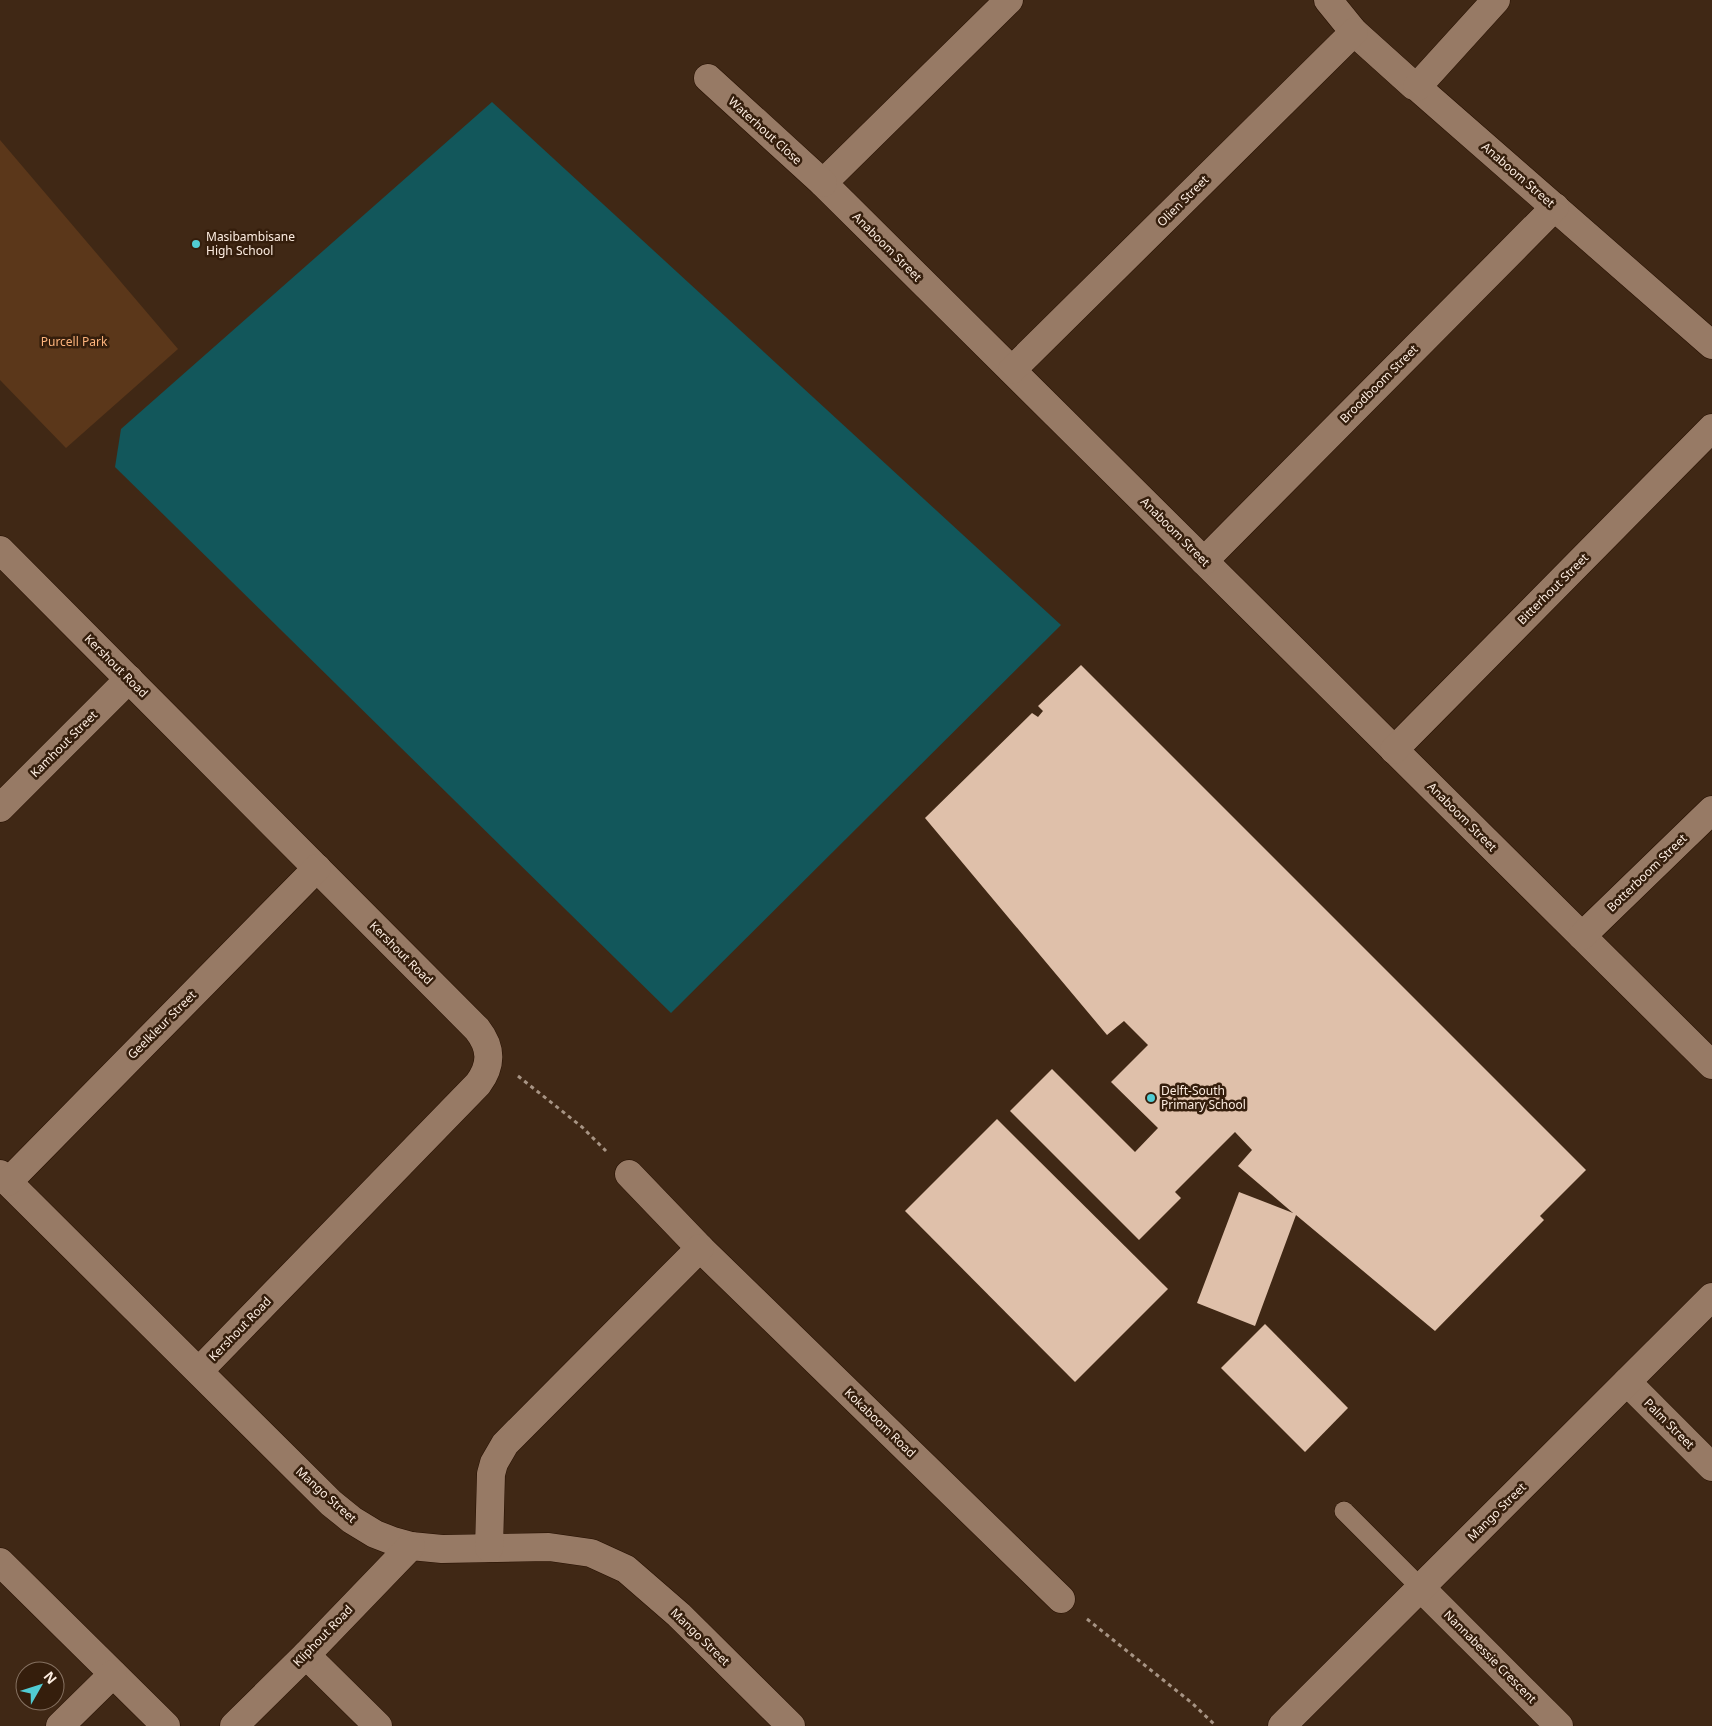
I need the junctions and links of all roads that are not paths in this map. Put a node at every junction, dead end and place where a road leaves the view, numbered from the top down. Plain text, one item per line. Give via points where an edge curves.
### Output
1 (1328, 0) edge
2 (1496, 0) edge
3 (1007, 1) edge
4 (1354, 32) junction
5 (708, 78) dead end
6 (1417, 87) junction
7 (823, 183) junction
8 (1554, 207) junction
9 (1712, 345) edge
10 (1012, 370) junction
11 (1712, 428) edge
12 (0, 550) edge
13 (1204, 561) junction
14 (129, 679) junction
15 (1394, 750) junction
16 (0, 808) edge
17 (1712, 810) edge
18 (317, 868) junction
19 (1582, 936) junction
20 (1712, 1065) edge
21 (629, 1174) road end
22 (4, 1178) edge
23 (700, 1248) junction
24 (1712, 1297) edge
25 (199, 1371) junction
26 (1627, 1382) junction
27 (1712, 1467) edge
28 (1344, 1511) dead end
29 (411, 1546) junction
30 (489, 1548) junction
31 (0, 1562) edge
32 (1421, 1588) junction
33 (1061, 1599) road end
34 (306, 1654) junction
35 (113, 1674) junction
36 (60, 1726) edge
37 (166, 1726) edge
38 (234, 1726) edge
39 (378, 1726) edge
40 (791, 1726) edge
41 (1282, 1726) edge
42 (1559, 1726) edge

1 - 4 street, Anaboom Street
2 - 6 street
3 - 7 street
4 - 6 street, Anaboom Street
4 - 10 street, Olien Street
5 - 7 street, Waterhout Close
6 - 8 street, Anaboom Street
7 - 10 street, Anaboom Street
8 - 9 street, Anaboom Street
8 - 13 street, Broodboom Street
10 - 13 street, Anaboom Street
11 - 15 street, Bitterhout Street
12 - 14 street, Kershout Road
13 - 15 street, Anaboom Street
14 - 16 street, Kamhout Street
14 - 18 street, Kershout Road
15 - 19 street, Anaboom Street
17 - 19 street, Botterboom Street
18 - 22 street, Geelkleur Street
18 - 25 street, Kershout Road via 477,1029 486,1043 489,1064 478,1084
19 - 20 street, Anaboom Street
21 - 23 street, Kokaboom Road
22 - 25 street, Mango Street
23 - 30 street via 505,1444 491,1474
23 - 33 street, Kokaboom Road
24 - 26 street, Mango Street
25 - 29 street, Mango Street via 331,1503 375,1534
26 - 27 street, Palm Street
26 - 32 street, Mango Street
28 - 32 lane
29 - 30 street, Mango Street
29 - 34 street, Kliphout Road
30 - 40 street, Mango Street via 549,1547 591,1553 626,1569 679,1615
31 - 35 street
32 - 41 street, Mango Street
32 - 42 street, Nannabessie Crescent
34 - 38 street, Kliphout Road
34 - 39 street
35 - 36 street
35 - 37 street

